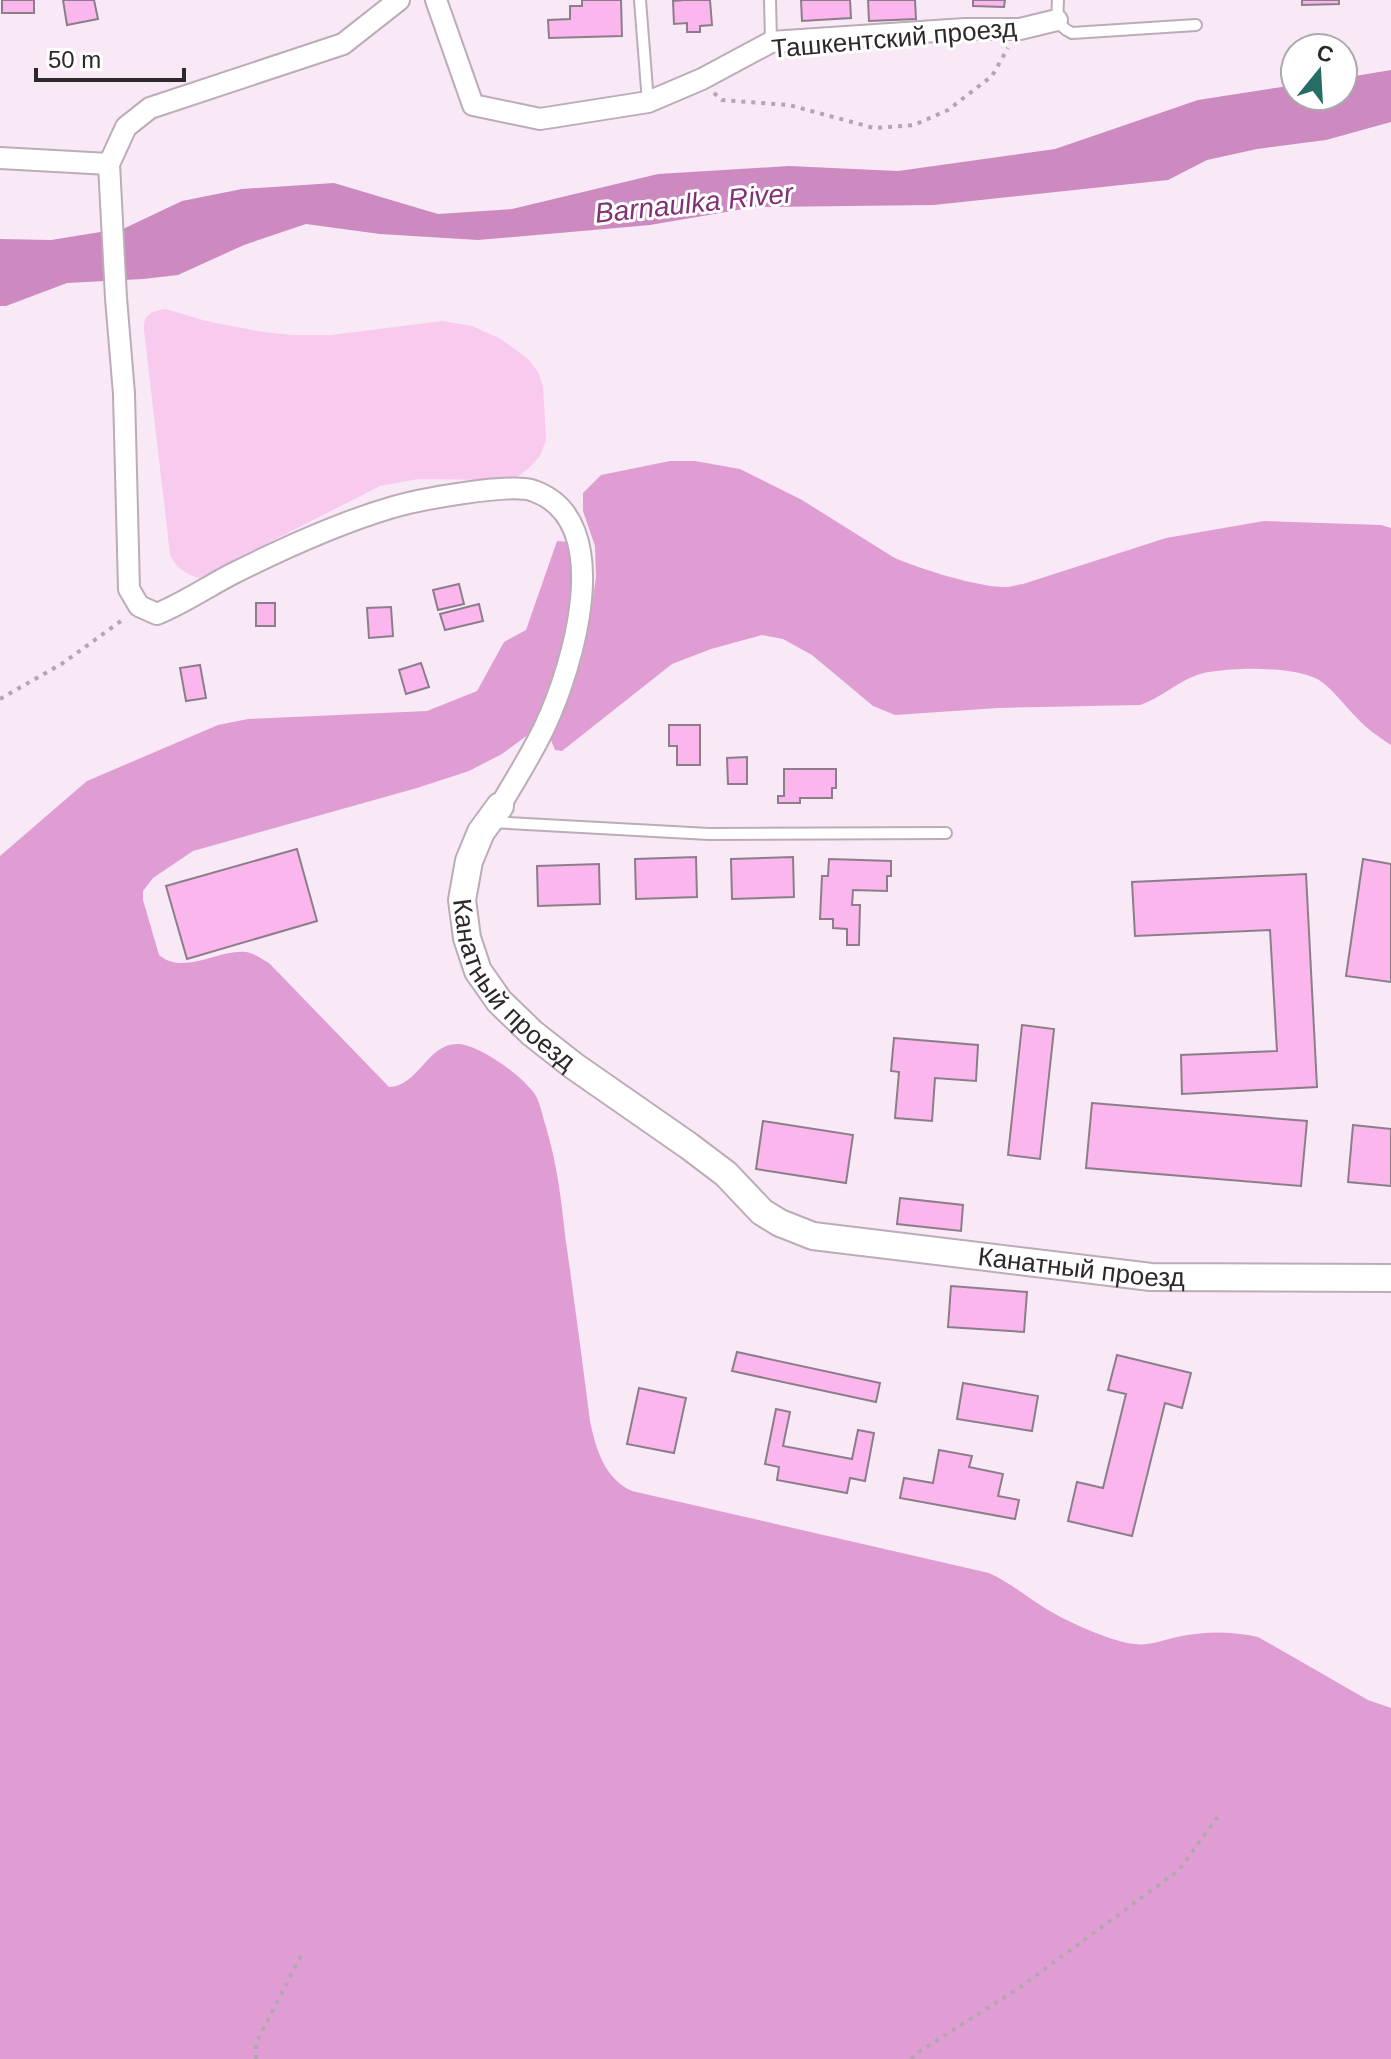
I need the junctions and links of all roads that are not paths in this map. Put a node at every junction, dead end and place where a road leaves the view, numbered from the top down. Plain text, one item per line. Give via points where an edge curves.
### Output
1 (399, 0) edge
2 (436, 0) edge
3 (640, 0) edge
4 (770, 0) edge
5 (1058, 10) edge
6 (1196, 25) dead end
7 (771, 42) junction
8 (648, 102) junction
9 (0, 158) edge
10 (109, 164) junction
11 (494, 814) junction
12 (946, 833) dead end
13 (1391, 1278) edge

1 - 10 street via 343,44 150,108 126,127
2 - 8 street, Ташкентский проезд via 473,105 540,119
3 - 8 lane
4 - 7 lane
5 - 6 lane via 1060,26 1072,33
5 - 7 street, Ташкентский проезд via 1020,29
7 - 8 street, Ташкентский проезд
9 - 10 street
10 - 11 street, Канатный проезд via 124,394 129,589 139,606 157,614 321,534 391,508 447,497 533,490 557,504 575,527 582,557 581,597 566,672 545,727
11 - 12 lane via 709,834
11 - 13 street, Канатный проезд via 469,861 462,900 478,971 532,1033 726,1174 780,1223 813,1236 1151,1277

